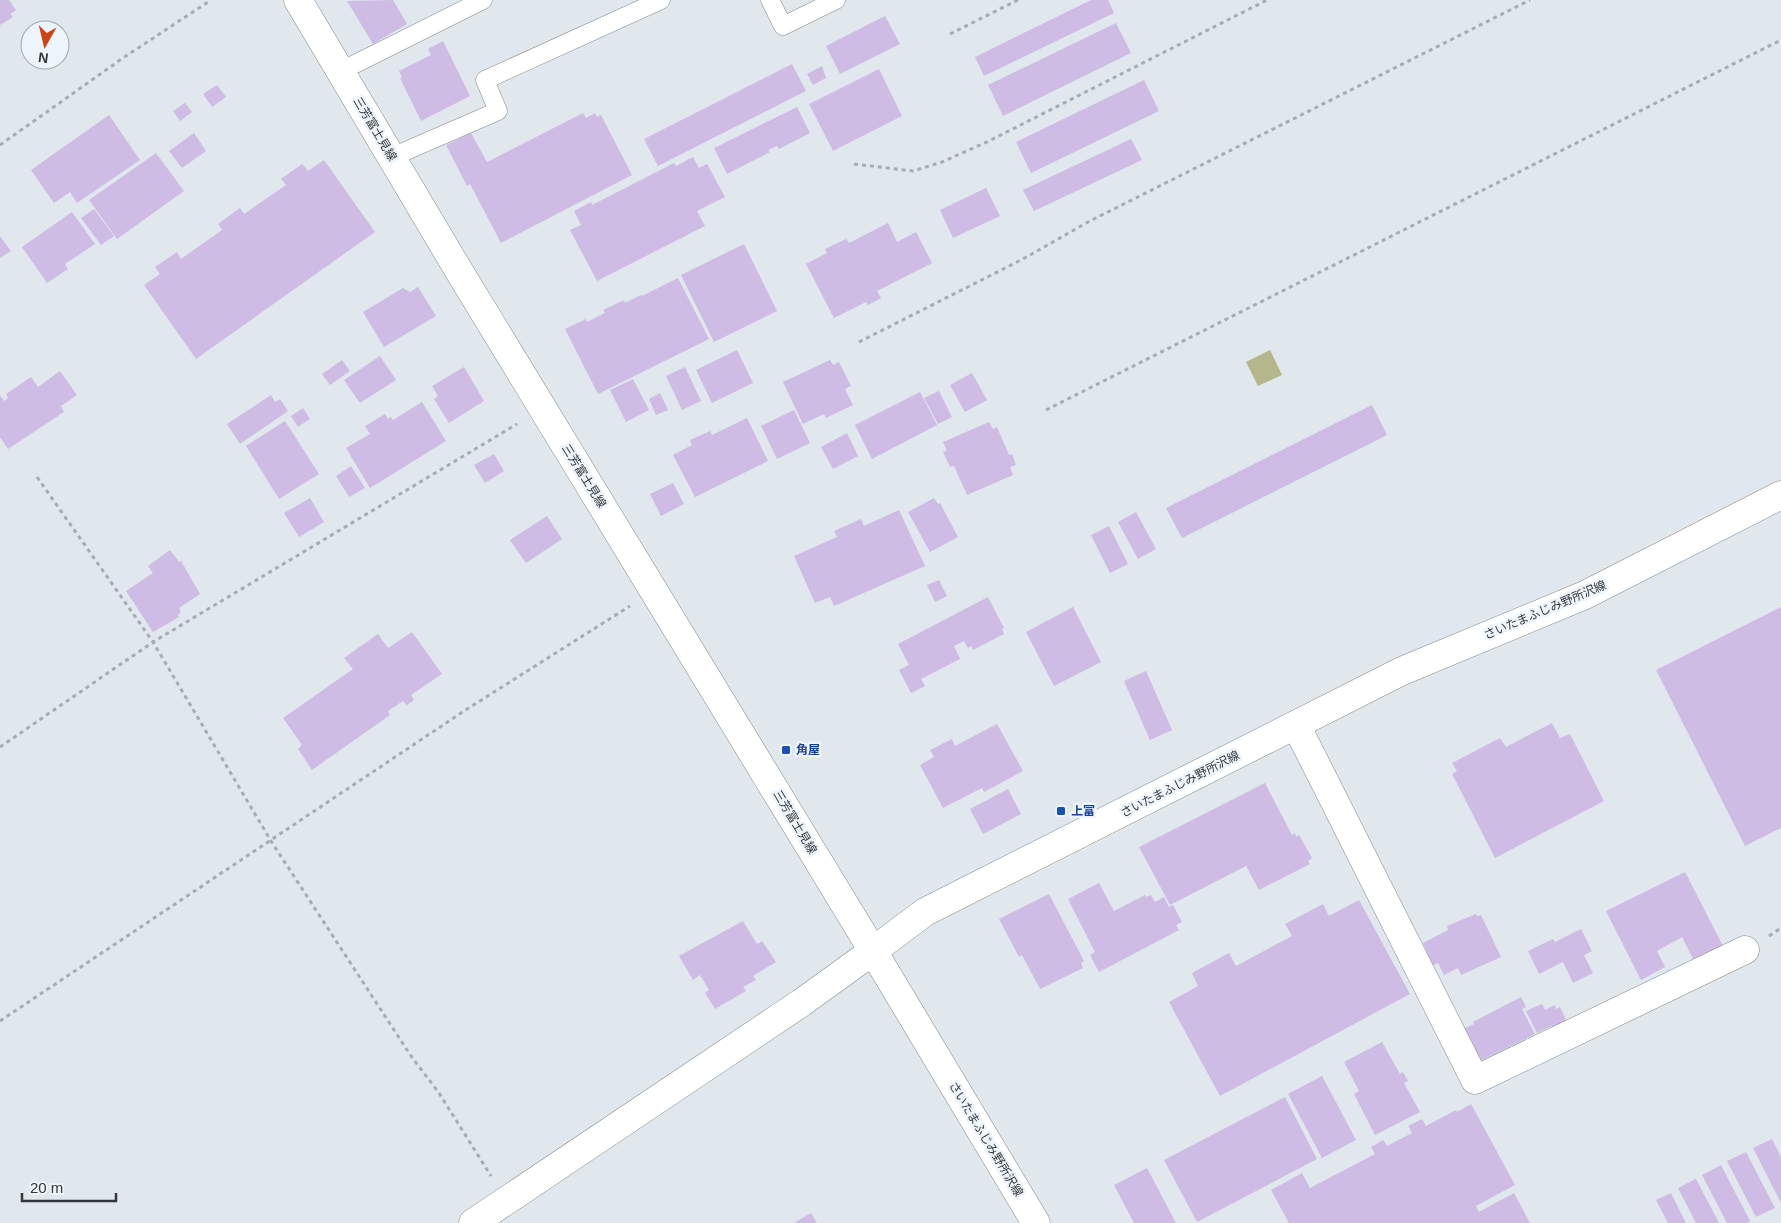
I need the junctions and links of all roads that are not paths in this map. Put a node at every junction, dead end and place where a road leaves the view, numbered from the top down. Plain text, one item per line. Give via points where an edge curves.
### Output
1 (298, 0) edge
2 (483, 0) edge
3 (661, 0) edge
4 (770, 0) edge
5 (836, 0) edge
6 (341, 71) junction
7 (392, 158) junction
8 (1781, 495) edge
9 (1296, 725) junction
10 (1746, 950) dead end
11 (873, 951) junction
12 (473, 1223) edge
13 (1036, 1223) edge

1 - 6 main road, 三芳富士見線
2 - 6 lane
3 - 7 lane via 485,80 498,111
4 - 5 lane via 783,26
6 - 7 main road, 三芳富士見線
7 - 11 main road, 三芳富士見線
8 - 9 main road, さいたまふじみ野所沢線 via 1585,595 1402,671
9 - 10 main road via 1475,1080
9 - 11 main road, さいたまふじみ野所沢線 via 925,912
11 - 12 main road via 801,1003
11 - 13 main road, さいたまふじみ野所沢線

